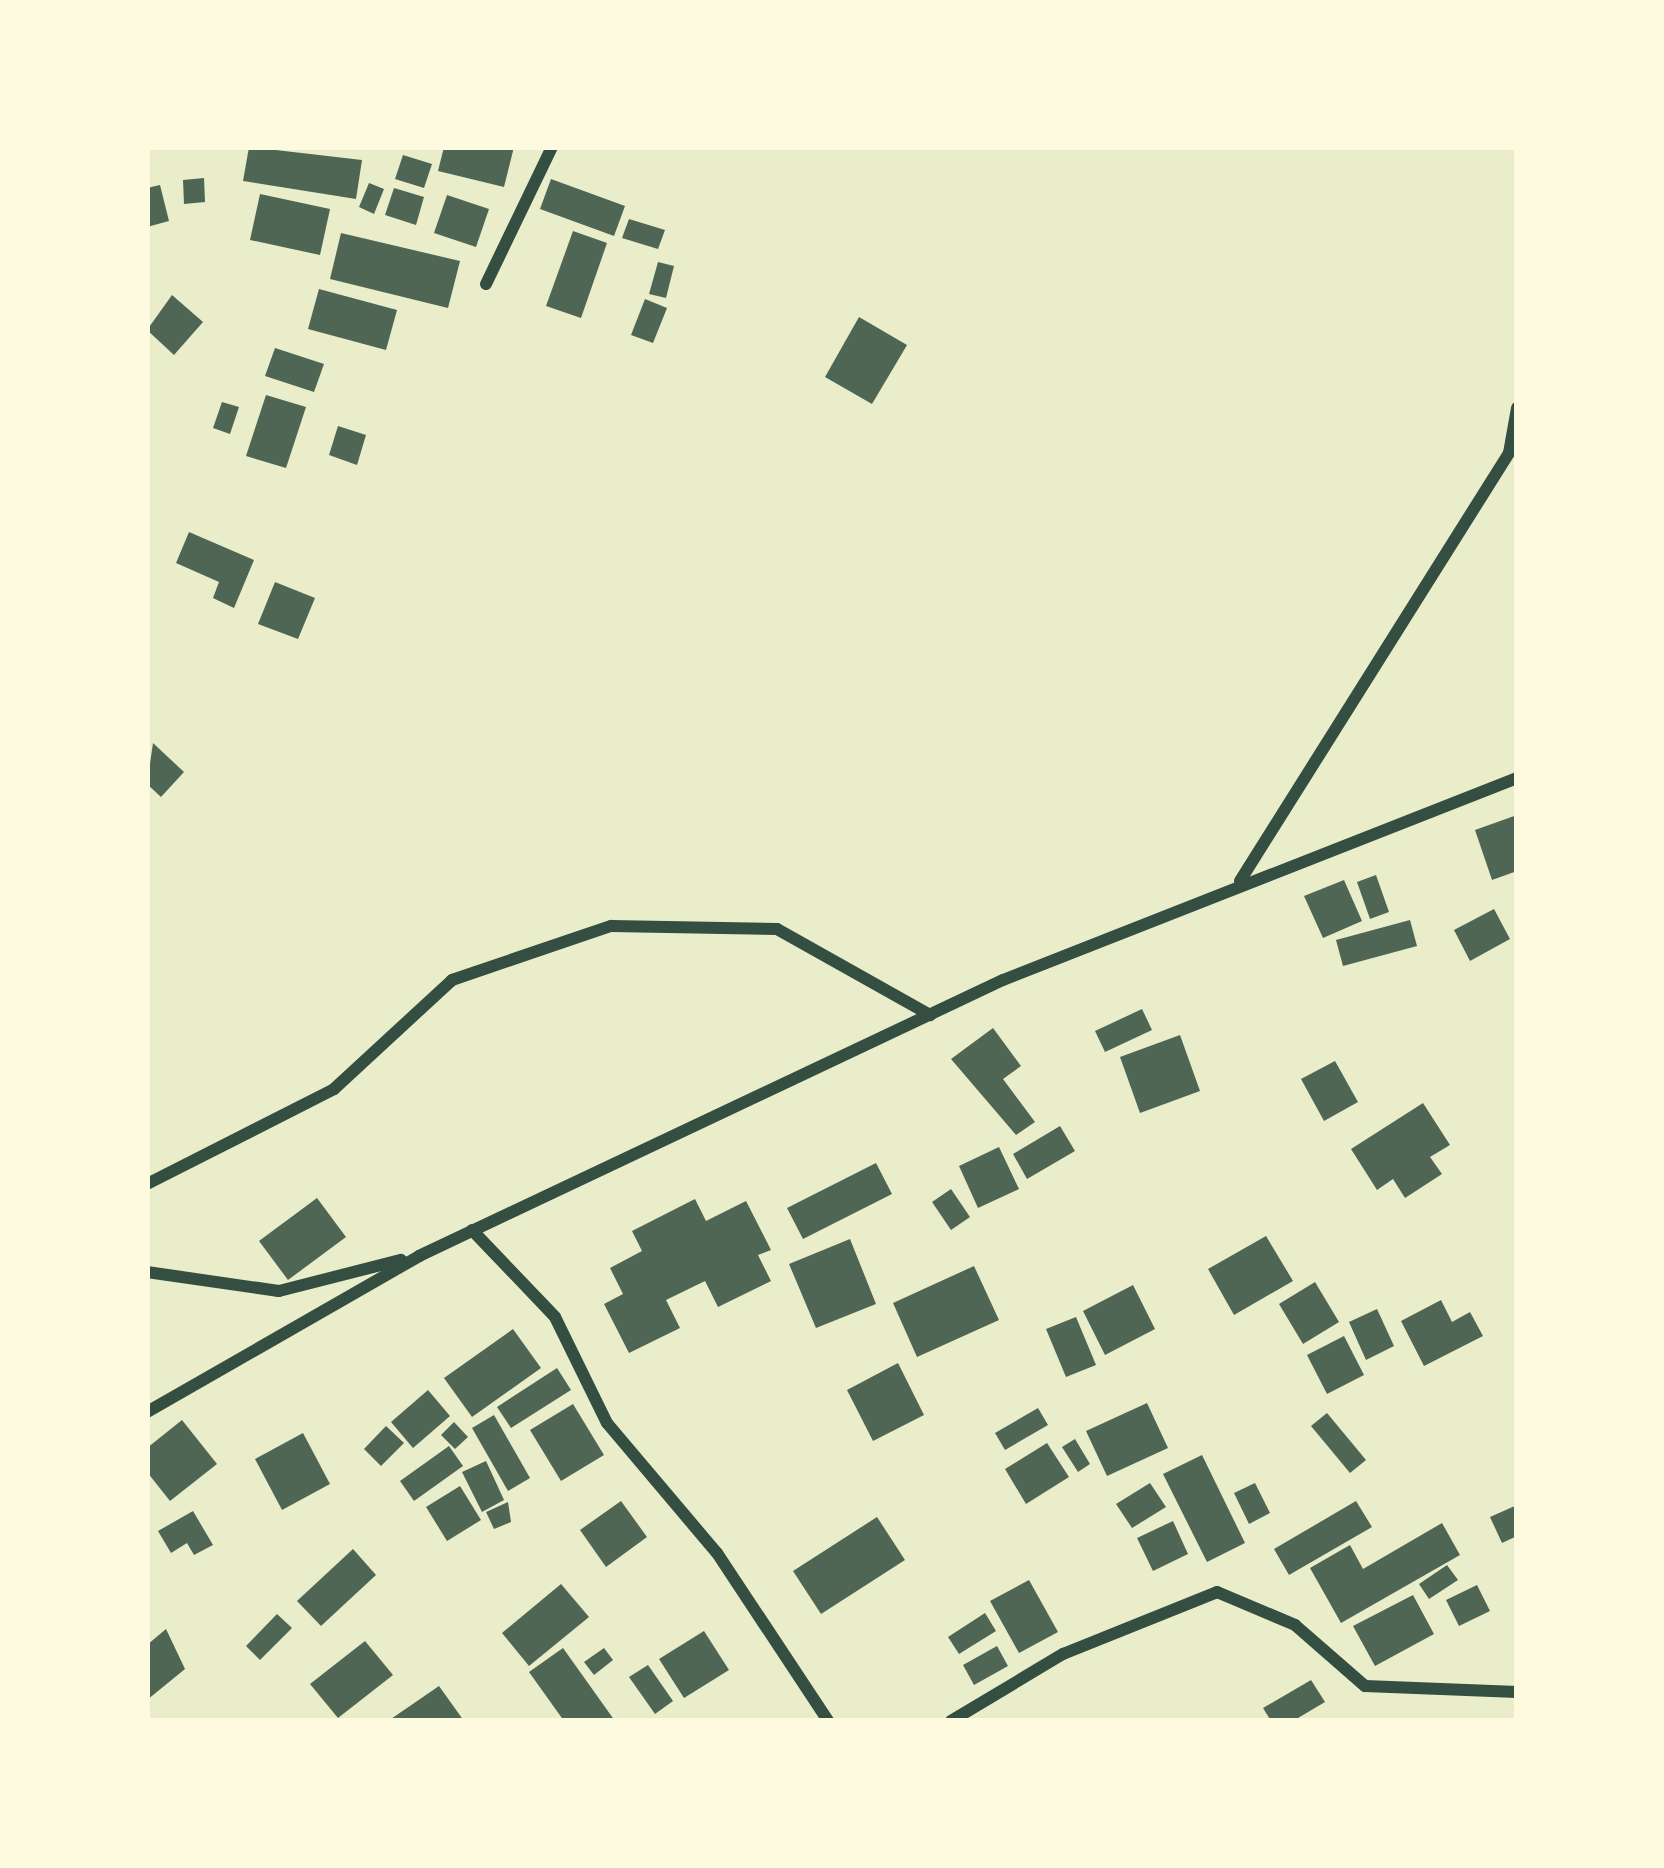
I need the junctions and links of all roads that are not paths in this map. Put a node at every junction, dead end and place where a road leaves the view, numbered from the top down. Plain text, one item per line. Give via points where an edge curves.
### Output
1 (552, 147) edge
2 (486, 284) dead end
3 (1517, 408) edge
4 (1517, 778) edge
5 (1240, 882) junction
6 (930, 1015) junction
7 (147, 1184) edge
8 (472, 1230) junction
9 (419, 1256) junction
10 (147, 1272) edge
11 (147, 1412) edge
12 (1517, 1692) edge
13 (828, 1721) edge
14 (951, 1721) edge

1 - 2 street
3 - 5 street via 1509,453
4 - 5 street
5 - 6 street
6 - 7 street via 777,928 611,926 452,980 334,1089
6 - 8 street
8 - 9 street
8 - 13 street via 555,1317 607,1423 717,1553
9 - 10 street via 278,1291
9 - 11 street
12 - 14 street via 1365,1687 1294,1625 1217,1592 1063,1654

